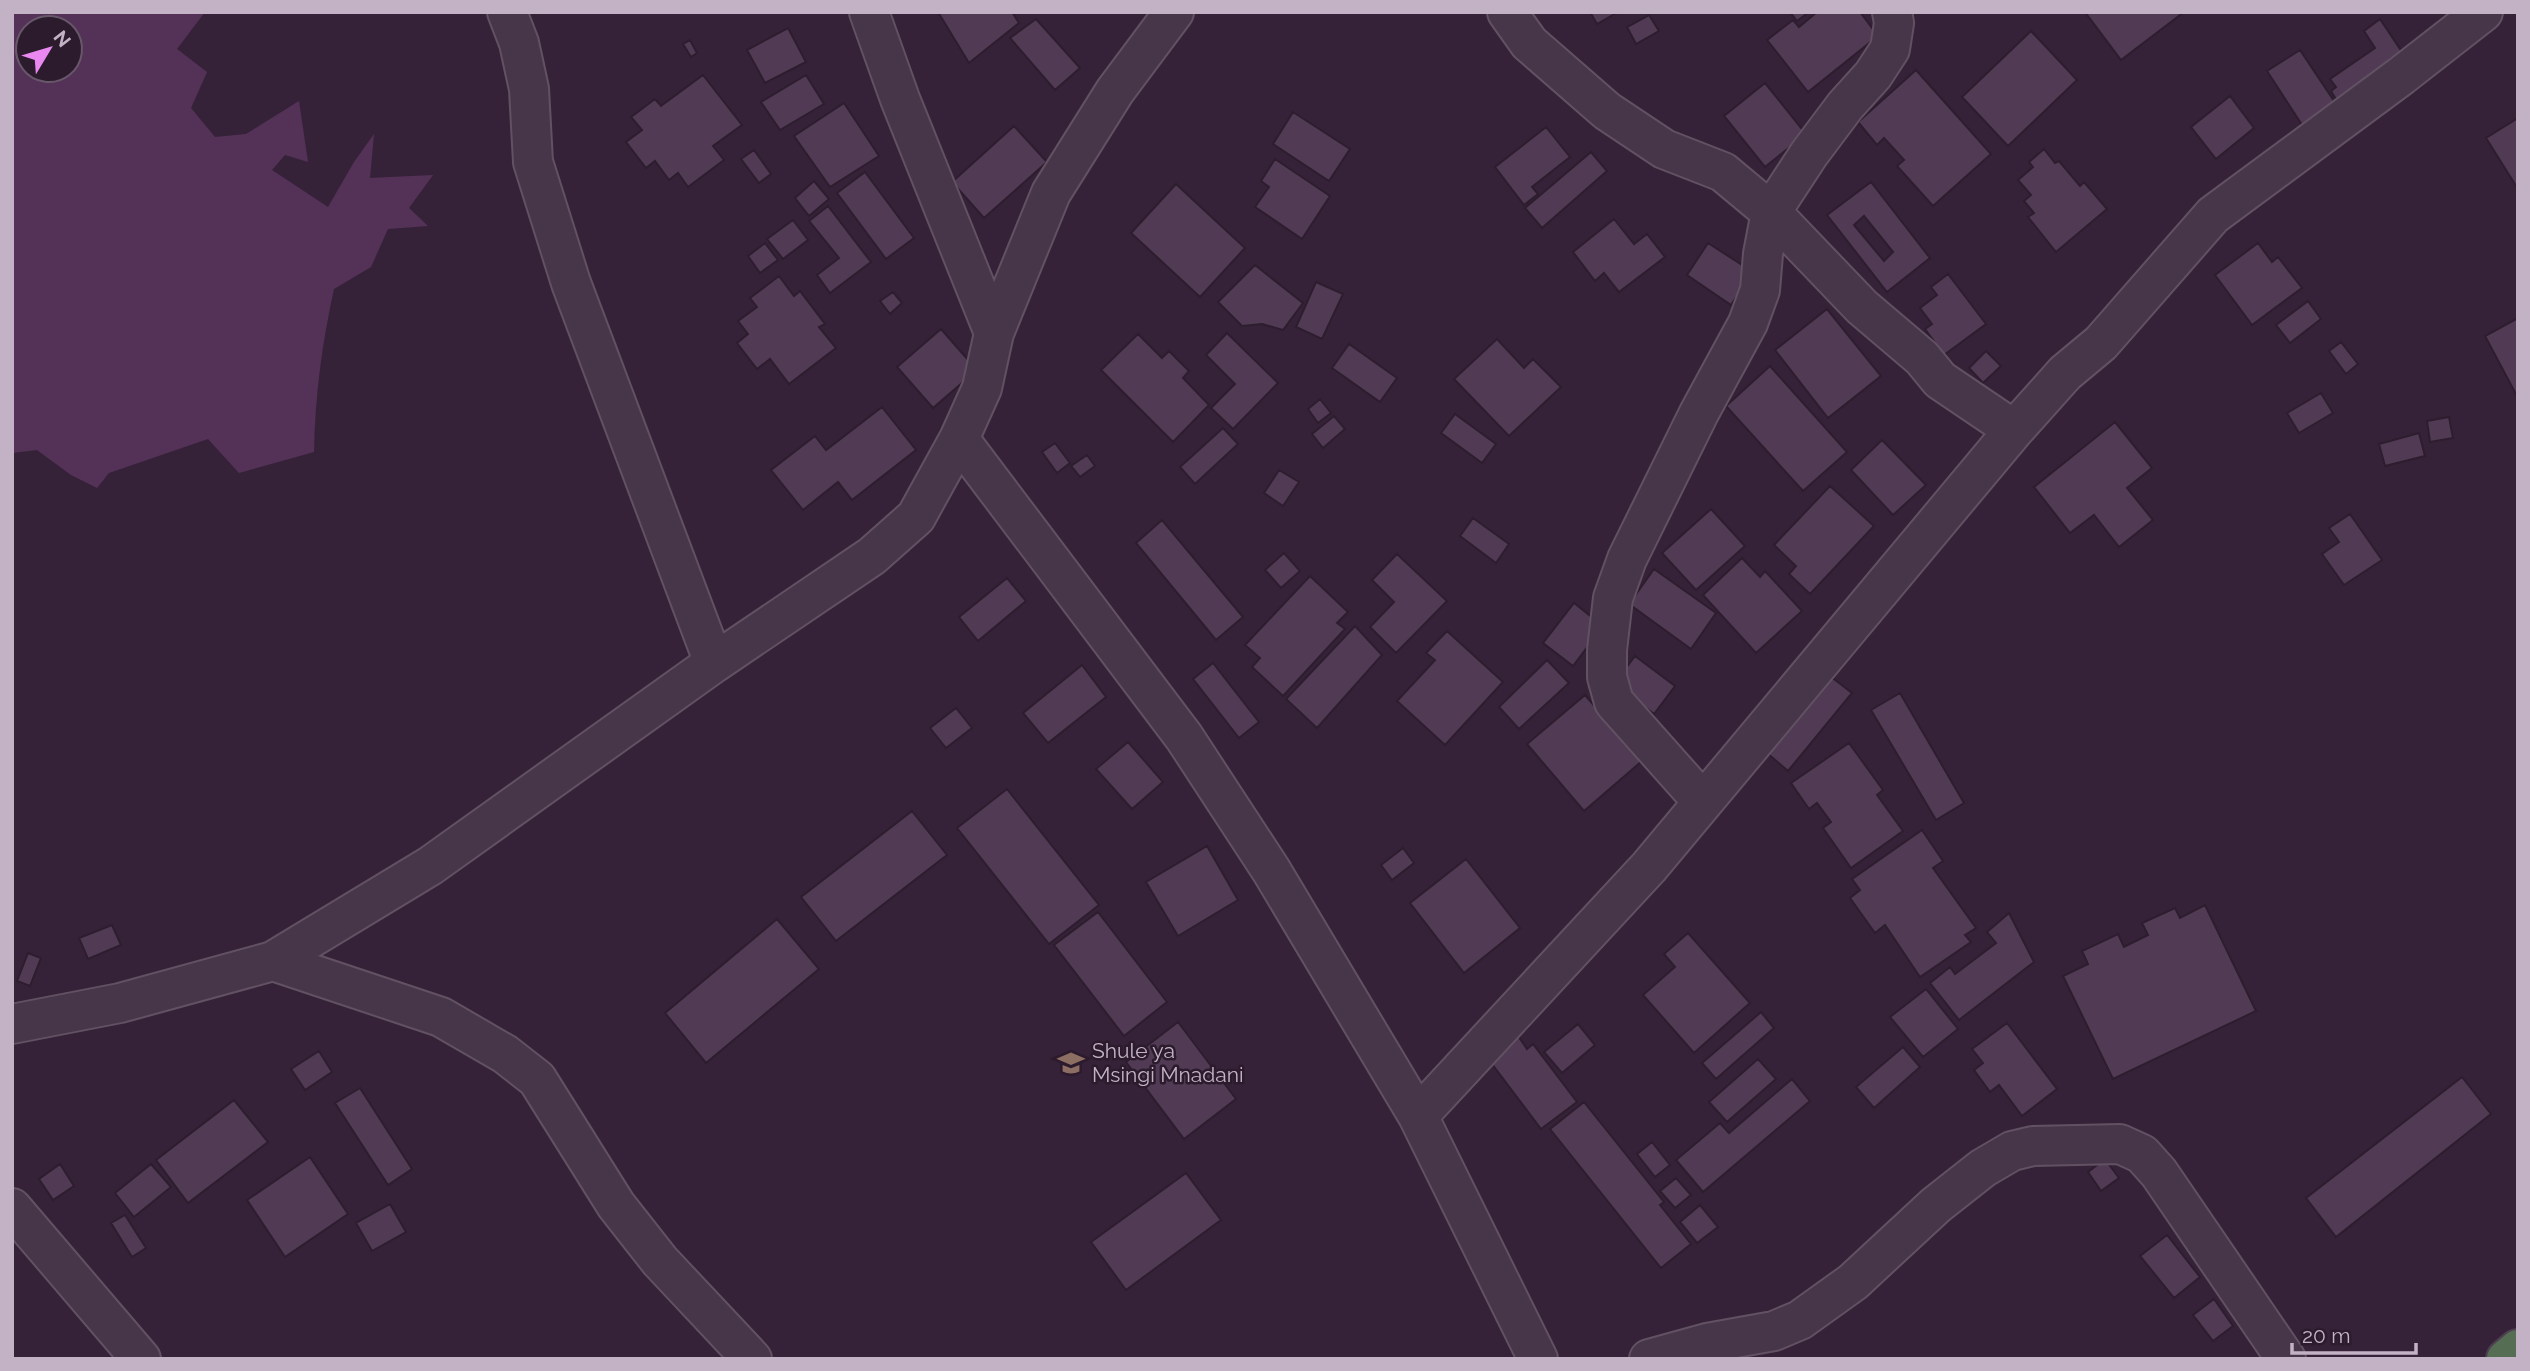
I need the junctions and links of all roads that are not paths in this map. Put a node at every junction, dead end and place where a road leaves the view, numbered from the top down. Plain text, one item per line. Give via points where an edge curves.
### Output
1 (507, 12) edge
2 (869, 12) edge
3 (1174, 12) edge
4 (1507, 12) edge
5 (1892, 12) edge
6 (2483, 12) edge
7 (1771, 212) junction
8 (994, 333) junction
9 (2014, 430) junction
10 (959, 439) junction
11 (714, 663) junction
12 (1703, 802) junction
13 (272, 961) junction
14 (12, 1024) edge
15 (1418, 1116) junction
16 (12, 1208) edge
17 (2518, 1349) edge
18 (141, 1359) edge
19 (752, 1359) edge
20 (1538, 1359) edge
21 (1649, 1359) edge
22 (2286, 1359) edge
23 (2506, 1359) edge

1 - 11 street via 529,89 533,162 571,283
2 - 8 street
3 - 8 street via 1115,90 1051,193
4 - 7 street via 1529,43 1607,111 1664,149 1723,172
5 - 7 street via 1890,49 1809,154
6 - 9 street via 2213,215 2101,344 2065,373
7 - 9 street via 1940,380
7 - 12 street via 1760,290 1748,323 1628,559 1613,598 1607,650 1614,702
8 - 10 street via 982,388
9 - 12 street
10 - 11 street via 916,517 873,556
10 - 15 street via 1184,737 1271,870
11 - 13 street via 430,866
12 - 15 street via 1649,867
13 - 14 street via 120,1003
13 - 19 street via 441,1017 505,1054 537,1079 616,1205 660,1261
15 - 20 street
16 - 18 street
17 - 23 highway
21 - 22 street via 1774,1331 1800,1320 1853,1282 1983,1168 2012,1151 2033,1146 2090,1143 2120,1144 2141,1154 2159,1173

